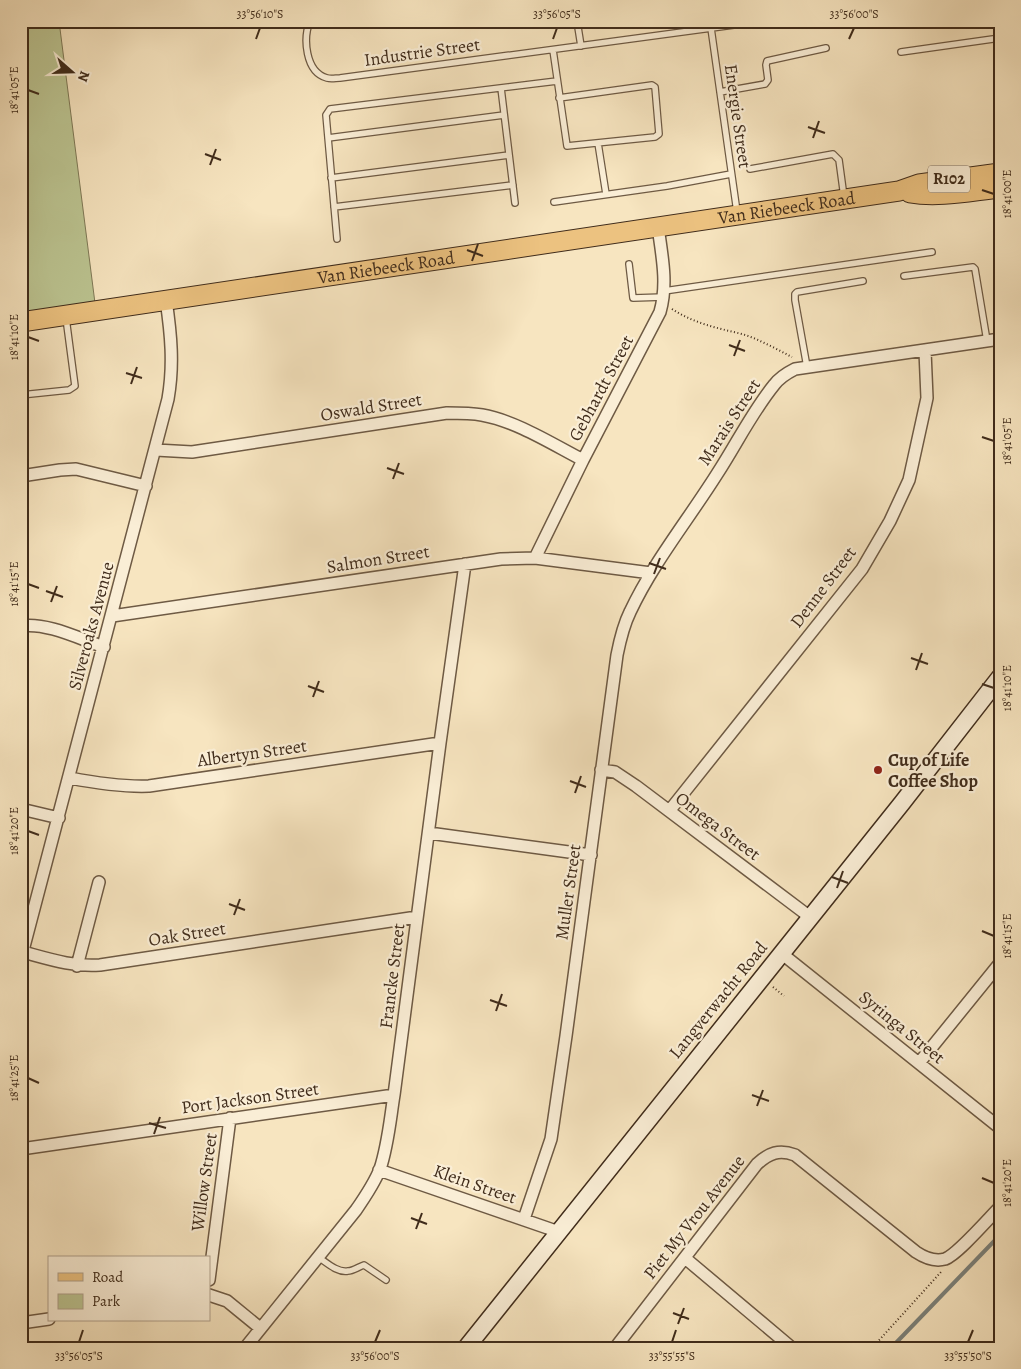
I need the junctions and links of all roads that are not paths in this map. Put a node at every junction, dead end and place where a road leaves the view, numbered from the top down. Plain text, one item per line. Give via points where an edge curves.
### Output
1 (310, 21) edge
2 (577, 21) edge
3 (710, 21) edge
4 (764, 21) edge
5 (711, 28) junction
6 (1000, 38) edge
7 (581, 46) junction
8 (826, 48) dead end
9 (553, 50) junction
10 (901, 52) dead end
11 (557, 81) junction
12 (501, 88) junction
13 (720, 92) junction
14 (559, 98) junction
15 (504, 115) junction
16 (328, 138) junction
17 (598, 143) junction
18 (509, 155) junction
19 (750, 169) dead end
20 (1000, 173) edge
21 (731, 174) junction
22 (332, 178) junction
23 (513, 185) junction
24 (1000, 188) edge
25 (899, 191) junction
26 (606, 194) junction
27 (845, 200) junction
28 (554, 202) dead end
29 (515, 203) dead end
30 (334, 207) junction
31 (738, 215) junction
32 (658, 227) junction
33 (337, 239) dead end
34 (932, 252) dead end
35 (629, 264) dead end
36 (904, 276) dead end
37 (863, 281) dead end
38 (664, 294) junction
39 (166, 300) junction
40 (66, 315) junction
41 (21, 322) edge
42 (1000, 339) edge
43 (987, 341) junction
44 (925, 351) junction
45 (807, 367) junction
46 (21, 395) edge
47 (156, 450) junction
48 (583, 460) junction
49 (21, 476) edge
50 (146, 486) junction
51 (536, 558) junction
52 (465, 564) junction
53 (651, 573) junction
54 (112, 616) junction
55 (21, 626) edge
56 (104, 647) junction
57 (1000, 677) edge
58 (440, 743) junction
59 (601, 770) junction
60 (70, 778) junction
61 (21, 809) edge
62 (670, 810) junction
63 (59, 818) junction
64 (429, 833) junction
65 (591, 855) junction
66 (100, 882) dead end
67 (417, 917) junction
68 (810, 917) junction
69 (782, 953) junction
70 (22, 955) edge
71 (1000, 963) edge
72 (77, 966) junction
73 (919, 1063) junction
74 (394, 1095) junction
75 (230, 1118) junction
76 (1000, 1128) edge
77 (21, 1149) edge
78 (379, 1170) junction
79 (1000, 1207) edge
80 (524, 1219) junction
81 (559, 1232) junction
82 (318, 1256) junction
83 (685, 1258) junction
84 (210, 1272) edge
85 (386, 1280) dead end
86 (210, 1295) edge
87 (48, 1319) edge
88 (21, 1323) edge
89 (260, 1328) junction
90 (245, 1348) edge
91 (466, 1348) edge
92 (615, 1348) edge
93 (792, 1348) edge

1 - 9 lane, Industrie Street via 305,37 309,60 326,78
2 - 7 lane
3 - 5 lane, Energie Street
4 - 5 lane, Industrie Street
5 - 7 lane, Industrie Street
5 - 13 lane, Energie Street
6 - 10 lane
7 - 9 lane, Industrie Street
8 - 13 lane via 768,60 765,84
9 - 11 lane
11 - 12 lane
11 - 14 lane
12 - 15 lane
12 - 16 lane via 330,108 326,115
13 - 21 lane, Energie Street
14 - 17 lane via 566,144
14 - 17 lane via 648,85 655,87 659,134
15 - 16 lane
15 - 18 lane
16 - 22 lane
17 - 26 lane
18 - 22 lane
18 - 23 lane
19 - 27 lane via 833,154 839,160
20 - 25 main road, Van Riebeeck Road / R102 via 919,184
21 - 26 lane
21 - 31 lane, Energie Street
22 - 30 lane
23 - 29 lane
23 - 30 lane
24 - 25 main road, Van Riebeeck Road / R102 via 920,195
25 - 27 main road, Van Riebeeck Road / R102
26 - 28 lane
27 - 31 main road, Van Riebeeck Road / R102
30 - 33 lane
31 - 32 main road, Van Riebeeck Road / R102
32 - 38 street, Gebhardt Street
32 - 39 main road, Van Riebeeck Road / R102
34 - 38 lane
35 - 38 lane via 633,298
36 - 43 lane via 973,267
37 - 45 lane via 795,294
38 - 48 street, Gebhardt Street via 651,331
39 - 40 main road, Van Riebeeck Road / R102
39 - 47 street, Silveroaks Avenue via 172,339 172,380
40 - 41 main road, Van Riebeeck Road / R102
40 - 46 lane via 75,386 69,390
42 - 43 street, Marais Street
43 - 44 street, Marais Street
44 - 45 street, Marais Street
44 - 62 street, Denne Street via 926,398 909,480 890,522 862,569
45 - 53 street, Marais Street via 784,374 775,383
47 - 48 street, Oswald Street via 192,452 464,413 483,415 517,426
47 - 50 street, Silveroaks Avenue
48 - 51 street, Gebhardt Street
49 - 50 street via 76,469
50 - 54 street, Silveroaks Avenue
51 - 52 street, Salmon Street
51 - 53 street, Salmon Street
52 - 54 street, Salmon Street
52 - 58 street, Francke Street
53 - 59 street, Muller Street via 622,632
54 - 56 street, Silveroaks Avenue
55 - 56 street via 38,626
56 - 60 street, Silveroaks Avenue
57 - 68 street, Langverwacht Road
58 - 60 street, Albertyn Street via 149,786 130,787
58 - 64 street, Francke Street
59 - 62 street, Omega Street via 615,772
59 - 65 street, Muller Street
60 - 63 street, Silveroaks Avenue
61 - 63 street
62 - 68 street, Omega Street
63 - 70 street, Silveroaks Avenue
64 - 65 street
64 - 67 street, Francke Street
65 - 80 street, Muller Street via 551,1140
66 - 72 street
67 - 72 street, Oak Street
67 - 74 street, Francke Street
68 - 69 street, Langverwacht Road
69 - 73 street, Syringa Street
69 - 81 street, Langverwacht Road
70 - 72 street, Oak Street
71 - 73 street
73 - 76 street, Syringa Street
74 - 75 street, Port Jackson Street
74 - 78 street, Francke Street
75 - 77 street, Port Jackson Street
75 - 84 street, Willow Street
78 - 80 street, Klein Street
78 - 82 street, Francke Street via 368,1194
79 - 83 street, Piet My Vrou Avenue via 951,1256 936,1260 923,1257 795,1155 778,1152 765,1156 757,1164
80 - 81 street, Klein Street
81 - 91 street, Langverwacht Road
82 - 85 lane via 344,1272 364,1265
82 - 89 street, Francke Street
83 - 92 street, Piet My Vrou Avenue
83 - 93 street
86 - 89 street via 227,1301
87 - 88 street
89 - 90 street, Francke Street

